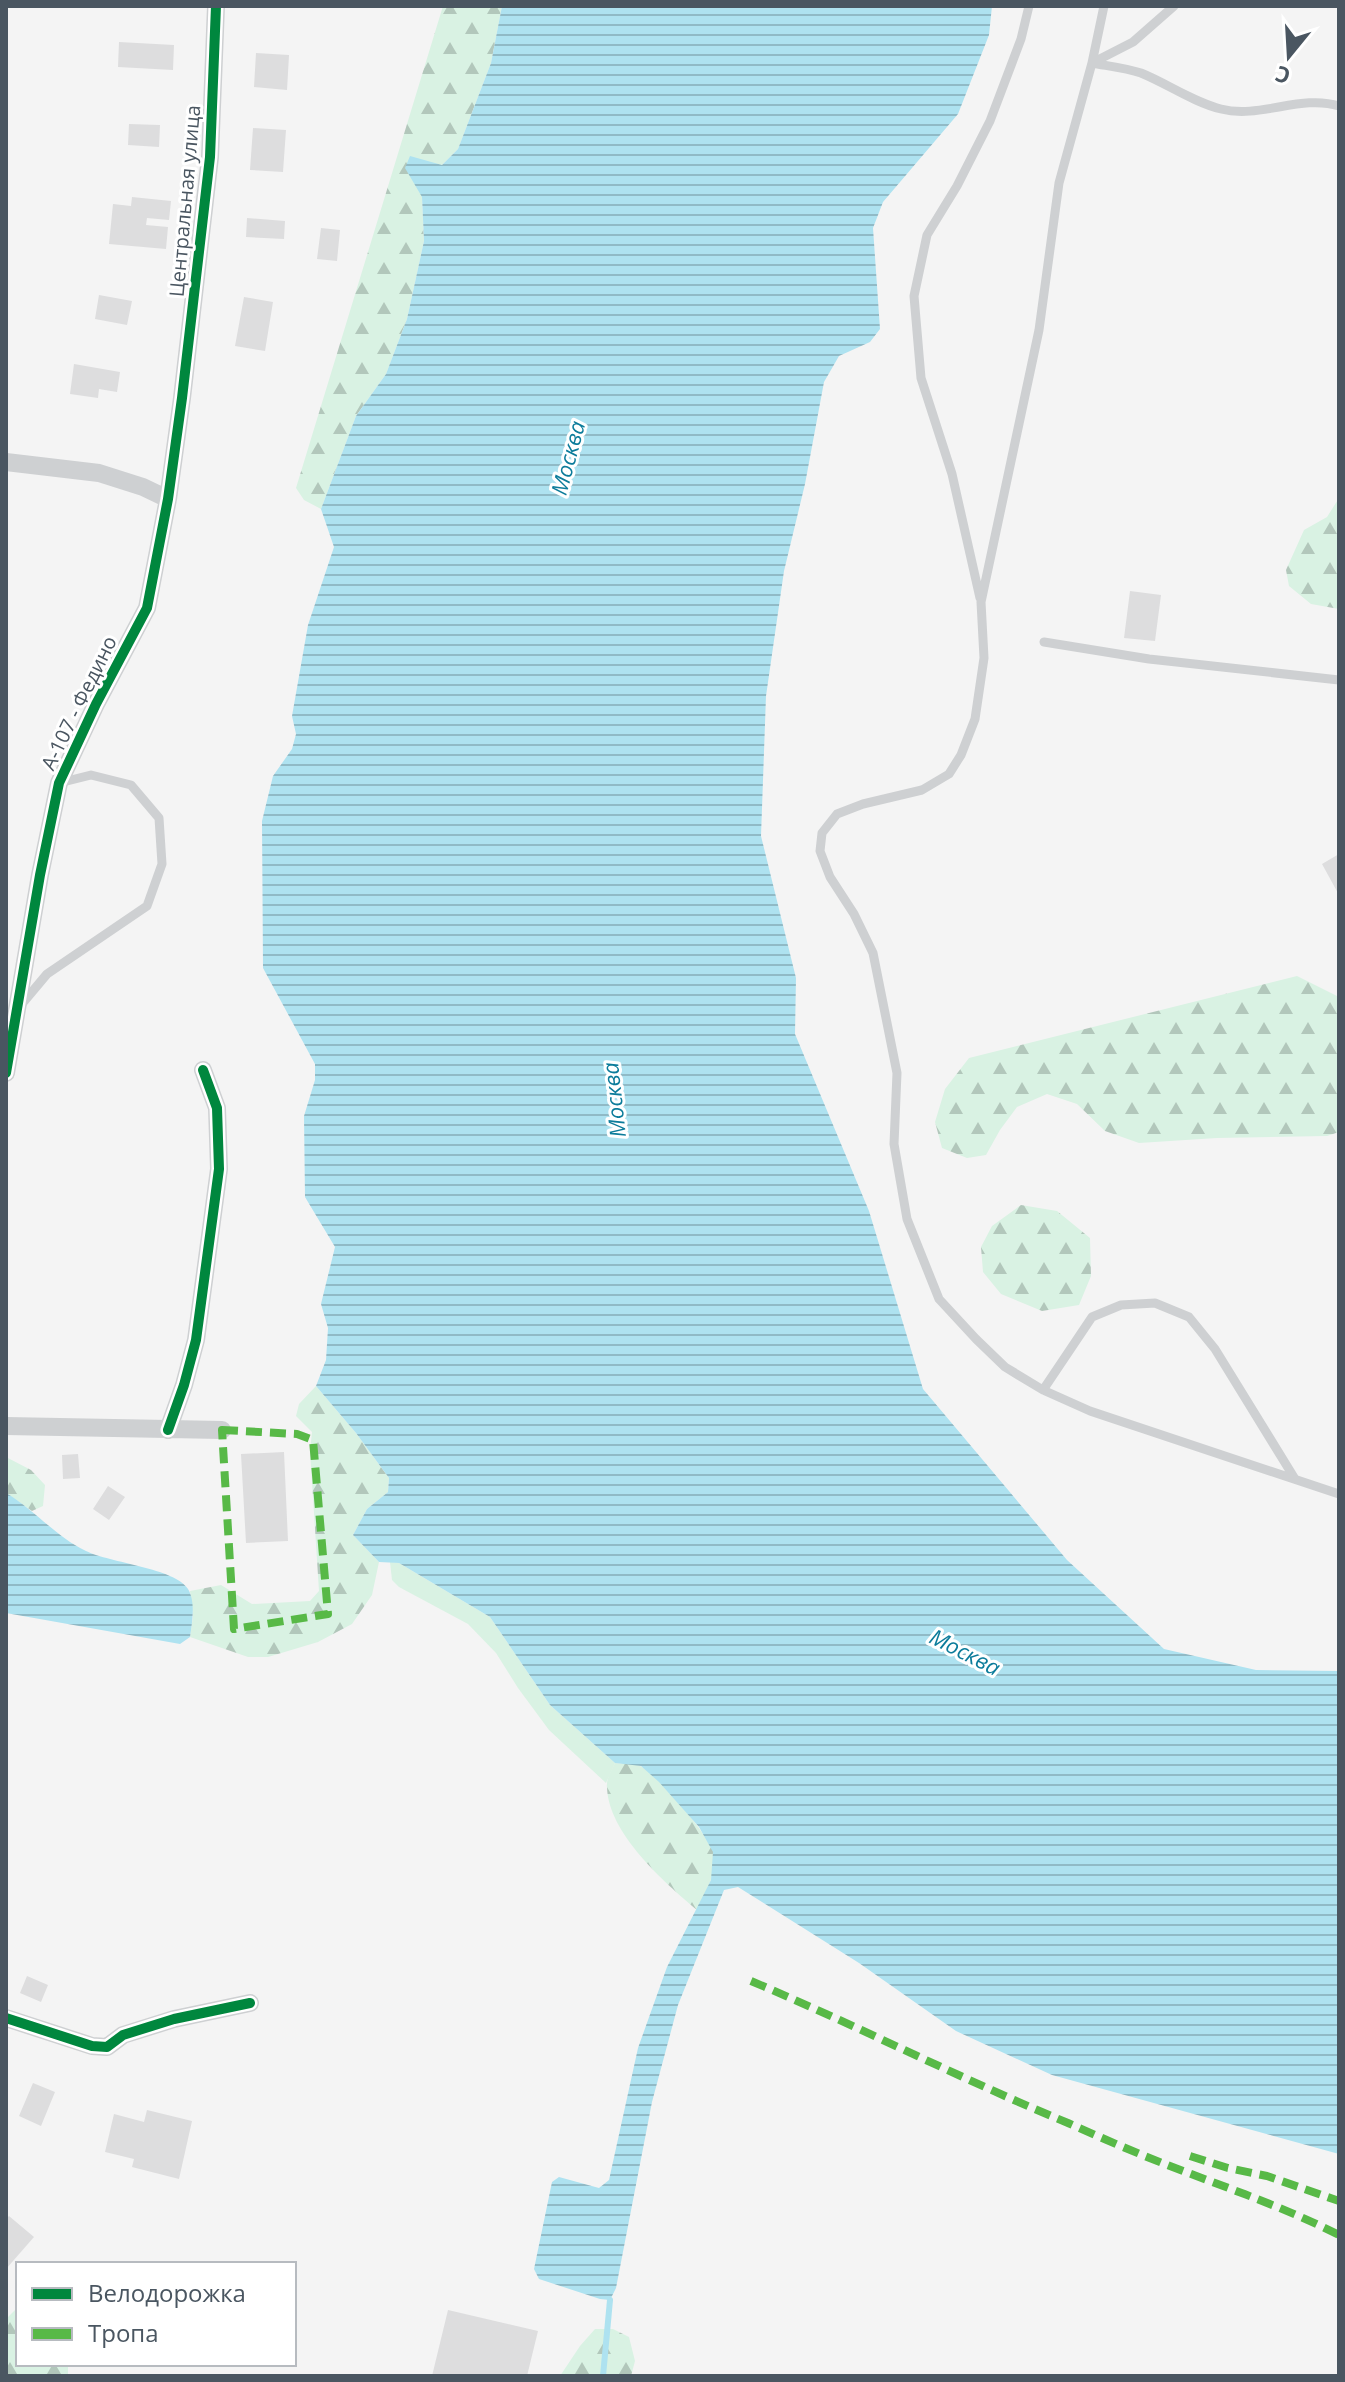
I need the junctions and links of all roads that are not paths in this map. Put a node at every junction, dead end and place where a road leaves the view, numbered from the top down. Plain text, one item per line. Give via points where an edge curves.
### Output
1 (216, 6) edge
2 (1029, 6) edge
3 (1104, 6) edge
4 (1174, 6) edge
5 (1092, 63) junction
6 (1339, 106) edge
7 (182, 398) joint
8 (6, 462) edge
9 (168, 499) junction
10 (981, 602) junction
11 (1044, 642) dead end
12 (1339, 680) edge
13 (59, 783) junction
14 (17, 1011) junction
15 (203, 1070) dead end
16 (6, 1073) edge
17 (1043, 1390) junction
18 (6, 1426) edge
19 (168, 1430) junction
20 (222, 1430) dead end
21 (1296, 1479) junction
22 (1339, 1494) edge
23 (250, 2003) dead end
24 (6, 2018) edge

1 - 7 street, Центральная улица via 210,157
2 - 10 lane via 990,121 927,235 914,296 921,378 952,474
3 - 5 lane
4 - 5 lane via 1133,42
5 - 6 lane via 1139,73 1222,110
5 - 10 lane via 1059,183 1039,330
7 - 9 street, А-107 - Федино
8 - 9 street via 99,473
9 - 13 street, А-107 - Федино via 147,608
10 - 17 lane via 984,658 975,719 949,774 922,790 837,814 822,833 820,851 873,953 897,1073 894,1144 907,1219 921,1257 939,1299 1005,1367
11 - 12 lane
13 - 14 street, А-107 - Федино
13 - 14 lane via 91,775 131,785 159,818 162,864 147,906 47,974
14 - 16 street, А-107 - Федино
15 - 19 street via 217,1108 219,1169 196,1340
17 - 21 lane via 1090,1411
17 - 21 lane via 1092,1317 1121,1305 1155,1303 1189,1317 1215,1349
18 - 19 street
19 - 20 street
21 - 22 lane
23 - 24 street via 174,2019 123,2035 107,2047

